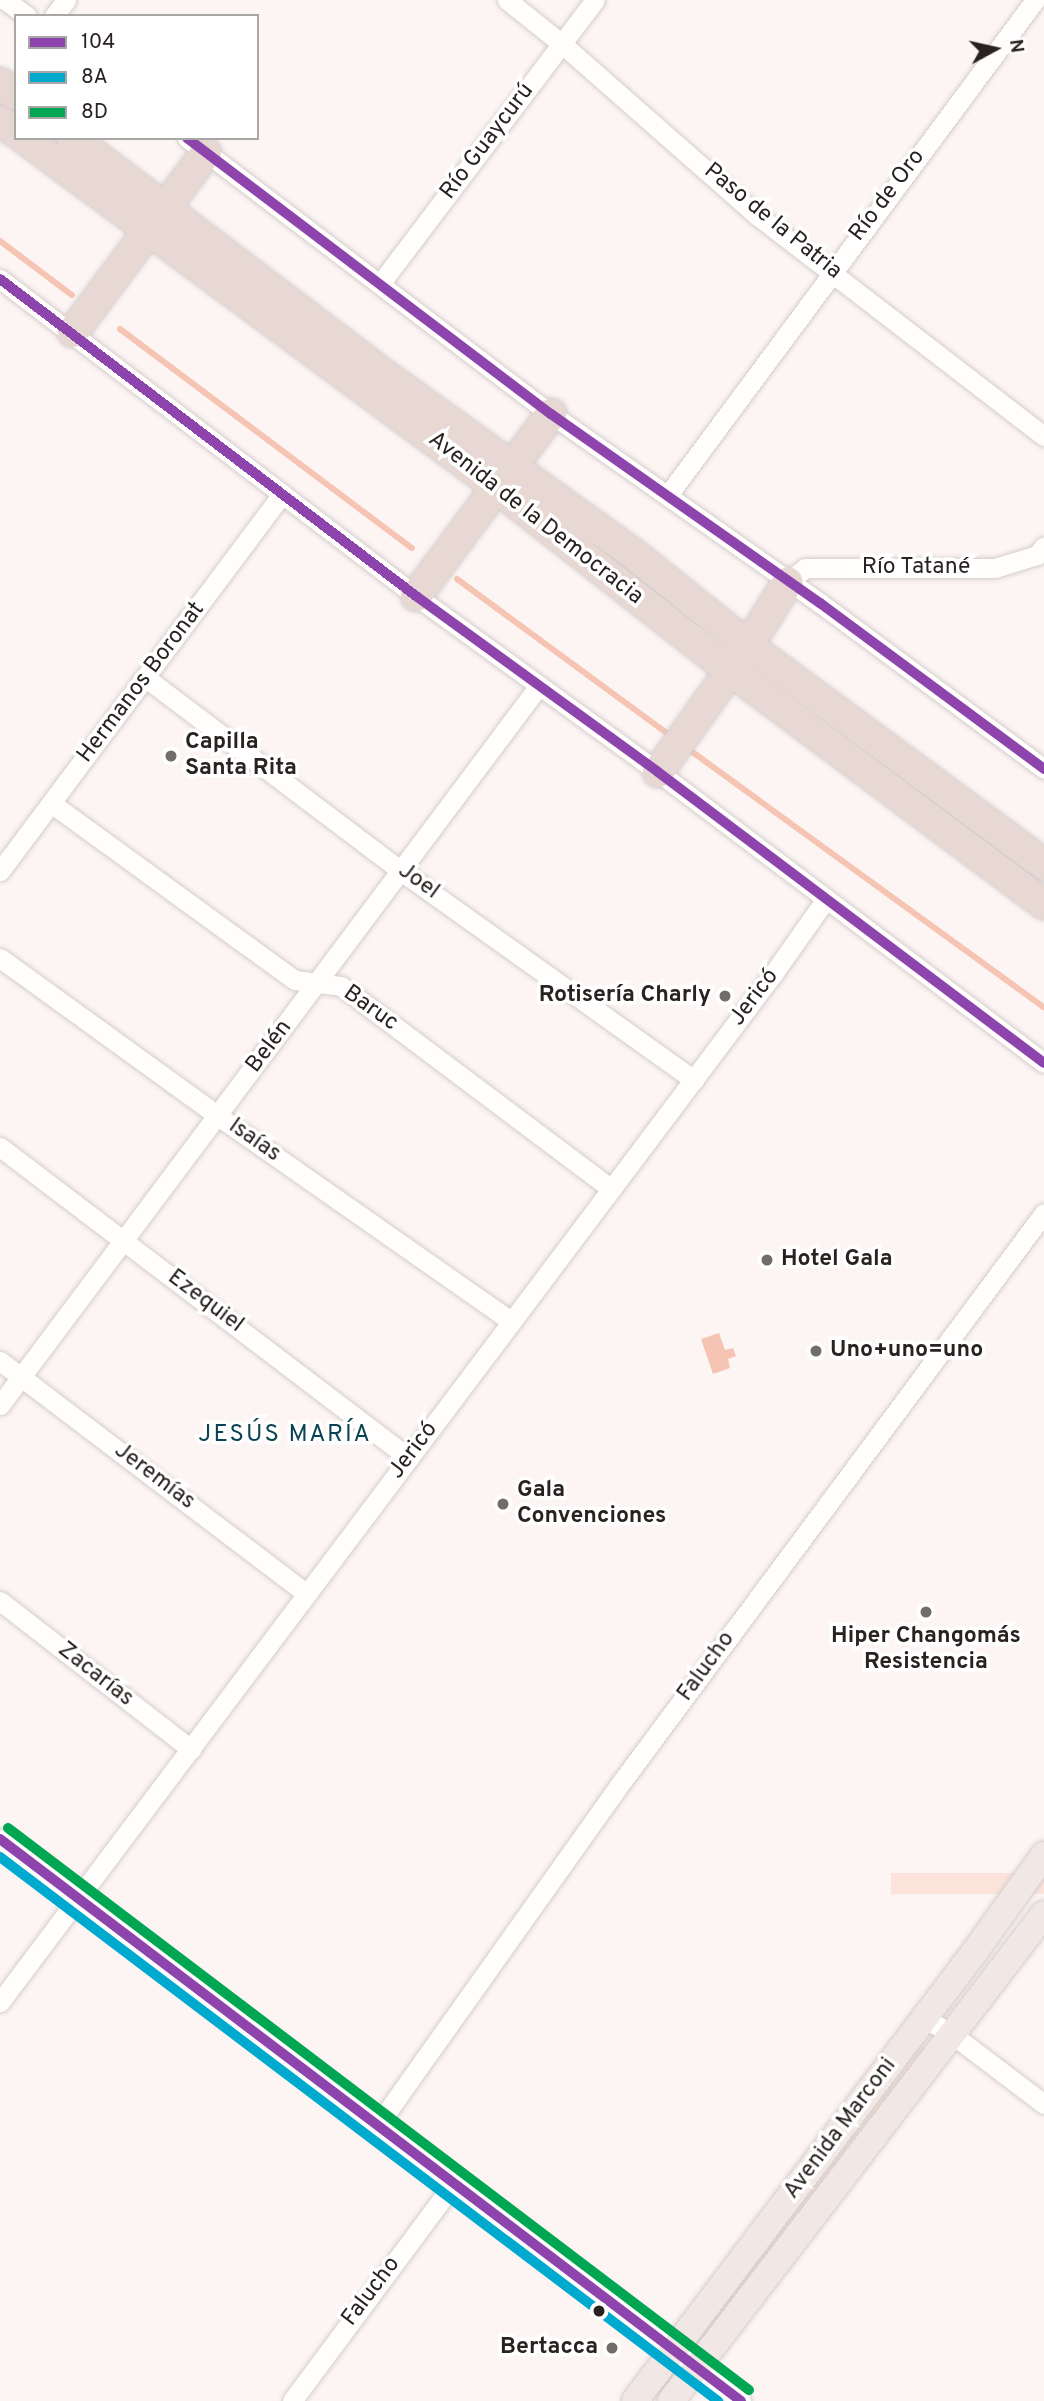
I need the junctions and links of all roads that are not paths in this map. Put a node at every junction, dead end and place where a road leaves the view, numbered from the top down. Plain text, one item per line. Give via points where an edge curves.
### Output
1 (5, 0) edge
2 (506, 0) edge
3 (595, 0) edge
4 (1035, 0) edge
5 (24, 14) edge
6 (562, 44) junction
7 (27, 140) edge
8 (74, 140) edge
9 (197, 146) edge
10 (156, 219) junction
11 (831, 271) junction
12 (0, 279) edge
13 (380, 284) junction
14 (74, 332) junction
15 (551, 414) junction
16 (1044, 436) edge
17 (503, 476) junction
18 (282, 494) junction
19 (668, 495) junction
20 (1044, 547) edge
21 (788, 582) junction
22 (416, 596) junction
23 (748, 646) junction
24 (730, 670) junction
25 (146, 678) junction
26 (538, 687) junction
27 (1044, 769) edge
28 (658, 772) junction
29 (51, 803) junction
30 (1044, 864) edge
31 (1, 867) edge
32 (401, 870) junction
33 (826, 899) junction
34 (1044, 904) edge
35 (0, 958) edge
36 (318, 983) junction
37 (1044, 1063) edge
38 (694, 1080) junction
39 (218, 1116) junction
40 (0, 1147) edge
41 (611, 1189) junction
42 (1044, 1213) edge
43 (123, 1241) junction
44 (511, 1321) junction
45 (0, 1361) edge
46 (21, 1377) junction
47 (0, 1405) edge
48 (410, 1458) junction
49 (307, 1594) junction
50 (0, 1601) edge
51 (191, 1749) junction
52 (0, 1839) edge
53 (1044, 1855) edge
54 (78, 1897) junction
55 (1044, 1914) edge
56 (0, 2002) edge
57 (924, 2018) junction
58 (953, 2035) junction
59 (1044, 2104) edge
60 (377, 2126) junction
61 (453, 2184) junction
62 (673, 2351) junction
63 (697, 2368) junction
64 (292, 2401) edge
65 (635, 2401) edge
66 (671, 2401) edge
67 (741, 2401) edge

1 - 5 street
2 - 6 street, Paso de la Patria
3 - 6 street, Río Guaycurú
4 - 11 street, Río de Oro
6 - 11 street, Paso de la Patria via 758,216
6 - 13 street, Río Guaycurú
7 - 10 highway, Avenida de la Democracia
8 - 10 highway, Avenida de la Democracia
9 - 10 highway
9 - 13 street
10 - 14 highway
10 - 17 highway, Avenida de la Democracia
11 - 16 street, Paso de la Patria
11 - 19 street, Río de Oro
12 - 14 street
13 - 15 street
14 - 18 street
15 - 17 highway
15 - 19 street
17 - 22 highway
17 - 23 highway, Avenida de la Democracia via 635,555
17 - 24 highway, Avenida de la Democracia
18 - 22 street
18 - 25 street, Hermanos Boronat
19 - 21 street
20 - 21 street, Río Tatané via 1037,555 995,568 805,568
21 - 23 highway
21 - 27 street
22 - 26 street
23 - 24 highway
23 - 30 highway, Avenida de la Democracia
24 - 28 highway
24 - 34 highway, Avenida de la Democracia
25 - 29 street, Hermanos Boronat
25 - 32 street, Joel
26 - 28 street
26 - 32 street, Belén
28 - 33 street
29 - 31 street, Hermanos Boronat
29 - 36 street, Baruc via 295,980
32 - 36 street, Belén
32 - 38 street, Joel
33 - 37 street
33 - 38 street, Jericó
35 - 39 street, Isaías
36 - 39 street, Belén
36 - 41 street, Baruc via 341,986
38 - 41 street, Jericó
39 - 43 street, Belén
39 - 44 street, Isaías
40 - 43 street, Ezequiel
41 - 44 street, Jericó
42 - 60 street, Falucho via 623,1780
43 - 46 street, Belén
43 - 48 street, Ezequiel
44 - 48 street, Jericó
45 - 46 street, Jeremías
46 - 47 street, Belén
46 - 49 street, Jeremías
48 - 49 street, Jericó
49 - 51 street, Jericó
50 - 51 street, Zacarías
51 - 54 street, Jericó
52 - 54 street
53 - 57 main road, Avenida Marconi
54 - 56 street, Jericó
54 - 60 street
55 - 58 main road, Avenida Marconi
57 - 58 street
57 - 62 main road, Avenida Marconi
58 - 59 street
58 - 63 main road, Avenida Marconi
60 - 61 street
61 - 62 street
61 - 64 street, Falucho
62 - 63 street
62 - 65 main road, Avenida Marconi
63 - 66 main road, Avenida Marconi
63 - 67 street

